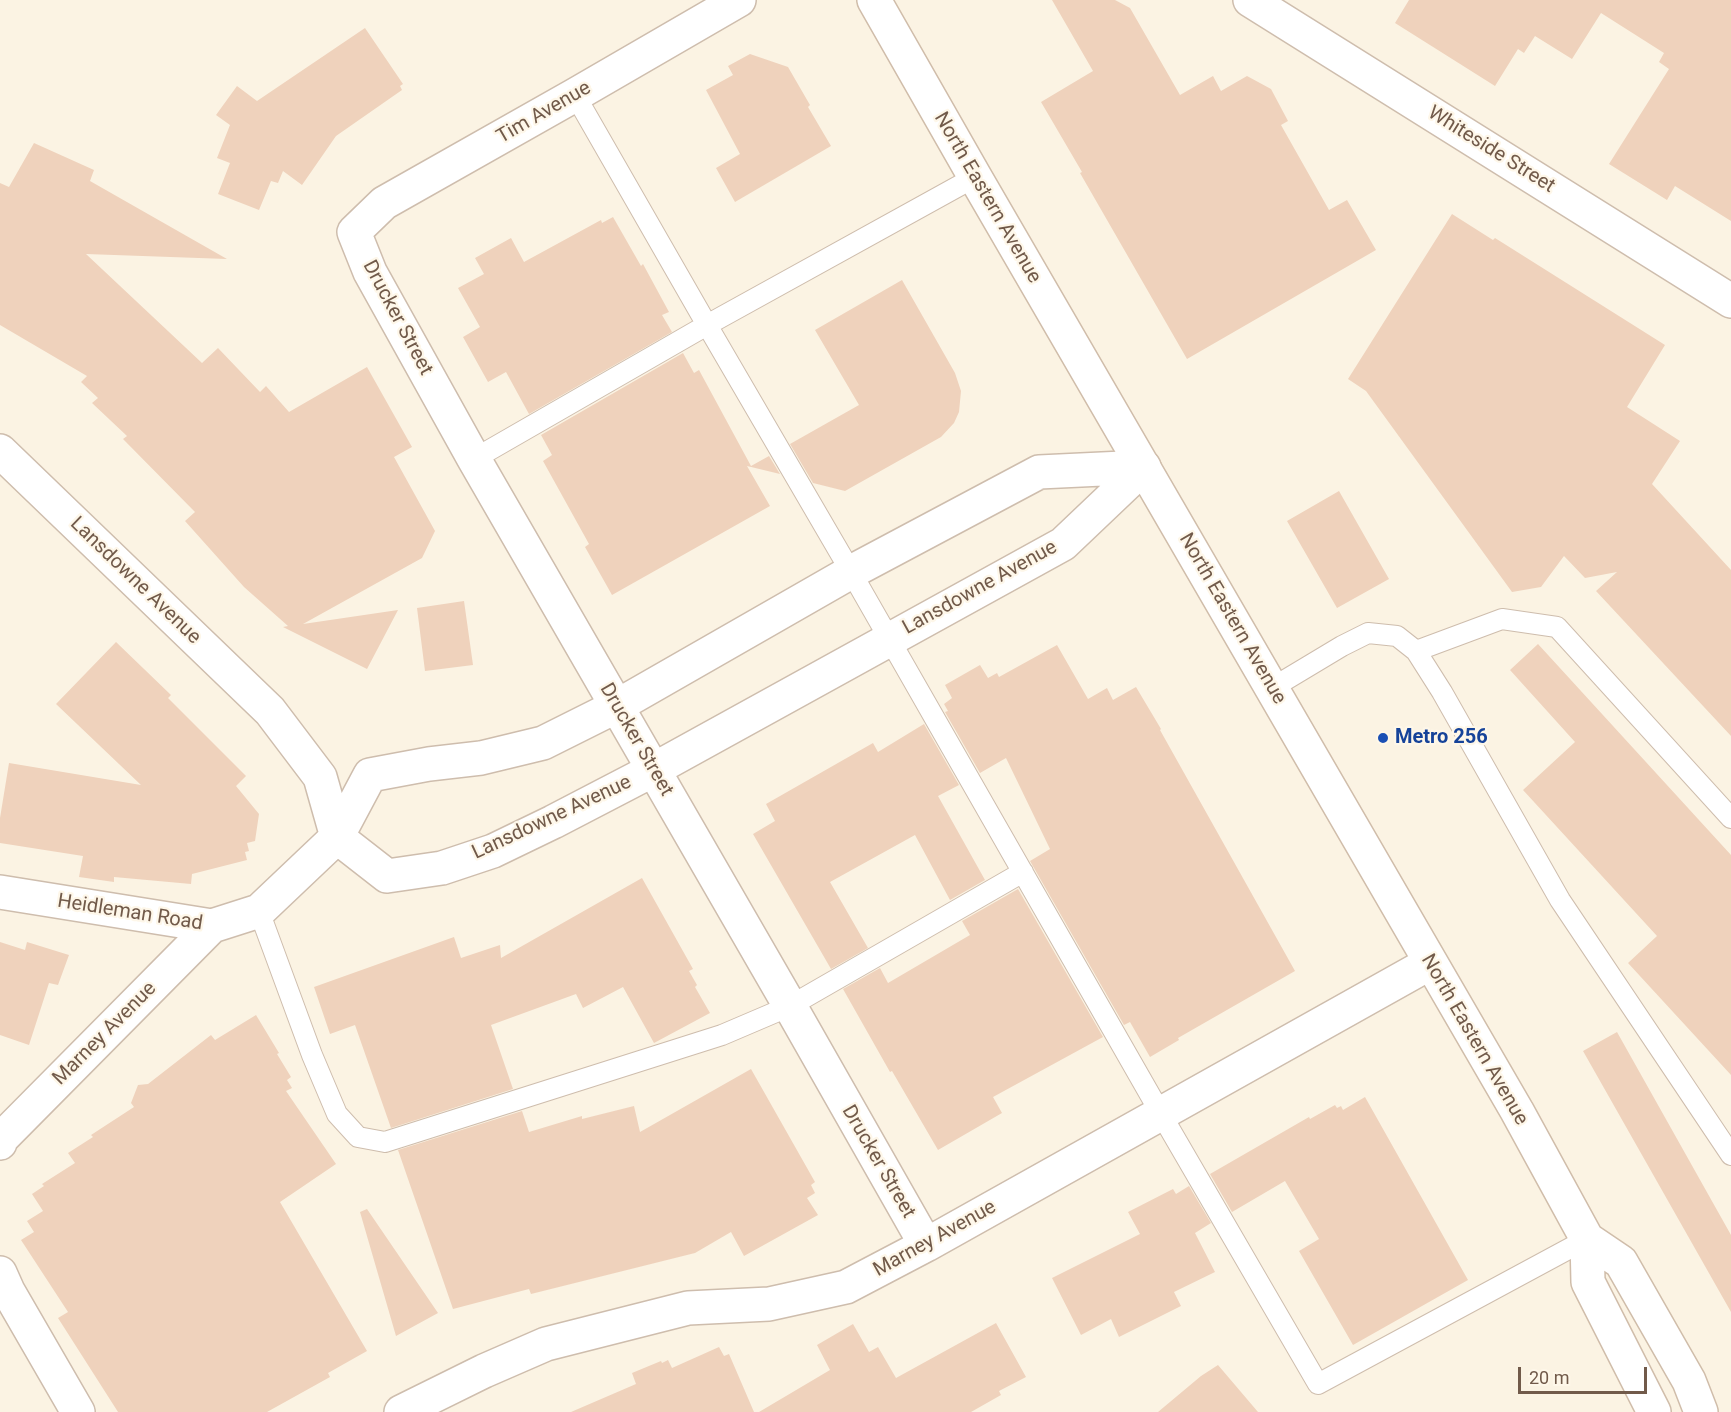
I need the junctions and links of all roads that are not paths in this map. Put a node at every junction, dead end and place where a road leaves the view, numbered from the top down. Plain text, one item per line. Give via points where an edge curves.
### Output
1 (739, 0) edge
2 (874, 0) edge
3 (1250, 0) edge
4 (575, 95) junction
5 (975, 177) junction
6 (354, 232) joint
7 (1731, 301) edge
8 (707, 325) junction
9 (0, 451) edge
10 (474, 459) junction
11 (1144, 467) junction
12 (851, 572) junction
13 (889, 639) junction
14 (1416, 651) junction
15 (1272, 688) junction
16 (617, 706) junction
17 (653, 770) junction
18 (1731, 818) edge
19 (337, 837) junction
20 (1023, 872) junction
21 (0, 892) edge
22 (259, 911) junction
23 (212, 926) junction
24 (1430, 963) junction
25 (790, 1006) junction
26 (1161, 1114) junction
27 (0, 1143) edge
28 (1731, 1155) edge
29 (1587, 1239) junction
30 (926, 1245) junction
31 (0, 1273) edge
32 (78, 1412) edge
33 (401, 1412) edge
34 (1654, 1412) edge
35 (1701, 1412) edge

1 - 4 street, Tim Avenue
2 - 5 street, North Eastern Avenue
3 - 7 street, Whiteside Street
4 - 6 street, Tim Avenue via 384,203
4 - 8 lane
5 - 8 lane
5 - 11 street, North Eastern Avenue
6 - 10 street, Drucker Street via 370,272
8 - 10 lane
8 - 12 lane
9 - 19 street, Lansdowne Avenue via 270,711 320,777
10 - 16 street, Drucker Street
11 - 12 street via 1039,472
11 - 13 street, Lansdowne Avenue via 1063,544
11 - 15 street, North Eastern Avenue
12 - 13 lane
12 - 16 street
13 - 17 street, Lansdowne Avenue
13 - 20 lane
14 - 15 lane via 1397,636 1368,633
14 - 18 lane via 1502,619 1557,627
14 - 28 lane via 1560,900
15 - 24 street, North Eastern Avenue
16 - 17 street, Drucker Street
16 - 19 street via 543,743 481,758 370,775
17 - 19 street, Lansdowne Avenue via 493,851 442,868 387,876
17 - 25 street, Drucker Street
19 - 22 street, Heidleman Road
20 - 25 lane
20 - 26 lane
21 - 23 street, Heidleman Road
22 - 23 street, Heidleman Road
22 - 25 lane via 337,1114 358,1137 386,1142 722,1035
23 - 27 street, Marney Avenue
24 - 26 street, Marney Avenue
24 - 29 street, North Eastern Avenue
25 - 30 street, Drucker Street
26 - 29 lane via 1318,1384
26 - 30 street, Marney Avenue
29 - 34 street, North Eastern Avenue via 1588,1282
29 - 35 street, North Eastern Avenue via 1621,1262 1689,1381
30 - 33 street, Marney Avenue via 846,1287 769,1304 688,1308 546,1344
31 - 32 street

